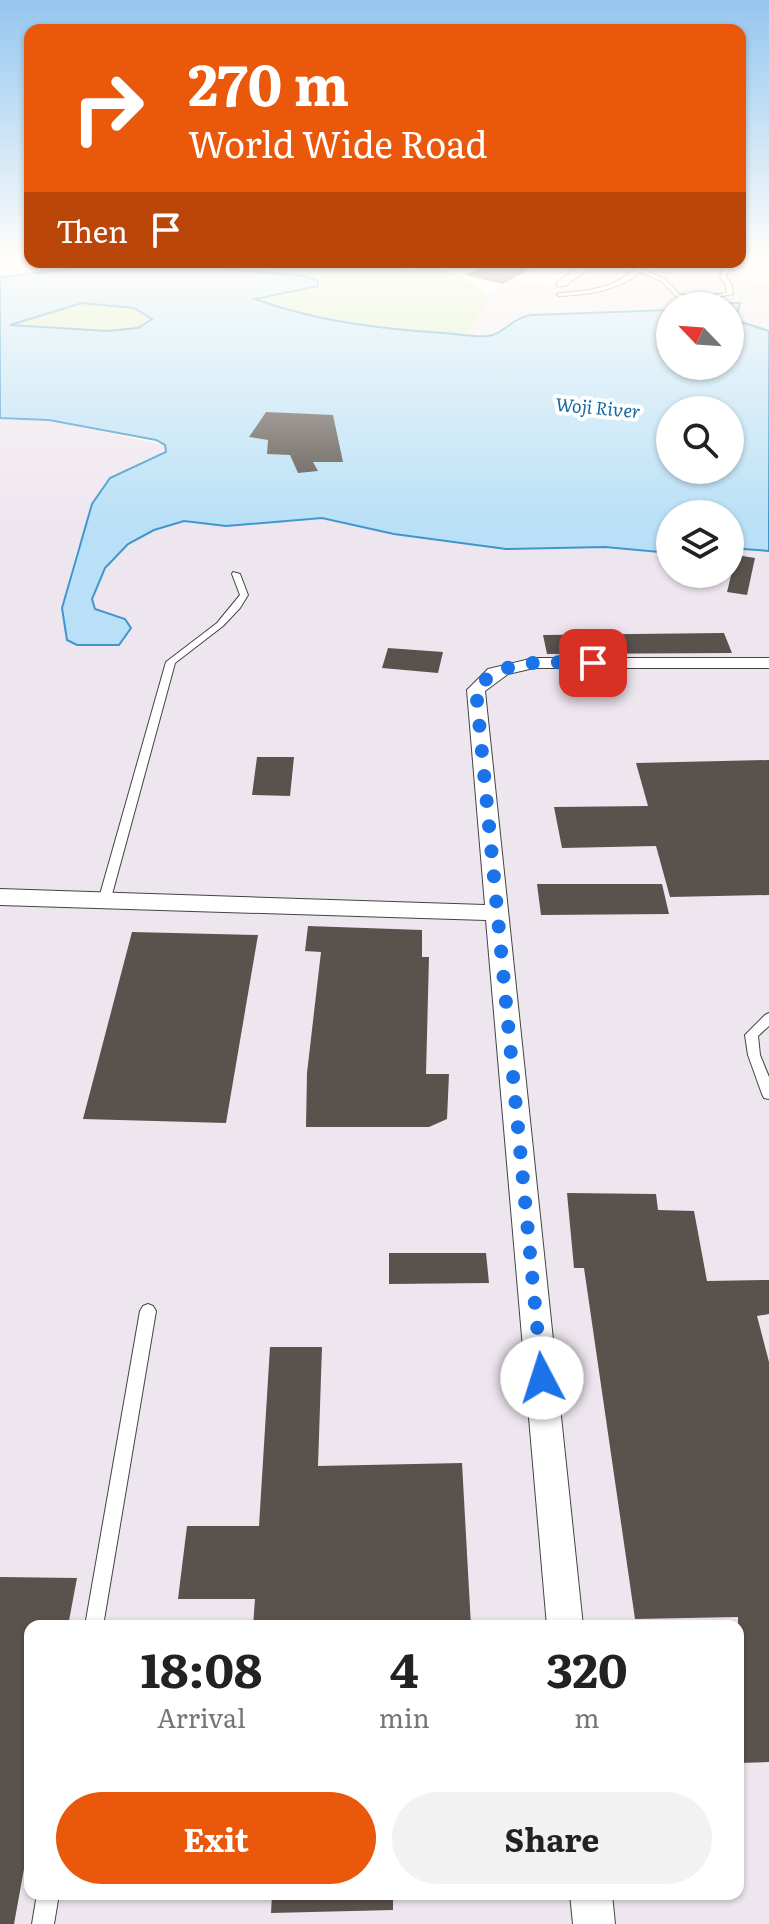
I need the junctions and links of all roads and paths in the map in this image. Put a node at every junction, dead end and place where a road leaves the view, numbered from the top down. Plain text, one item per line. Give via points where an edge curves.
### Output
1 (236, 574) dead end
2 (769, 663) edge
3 (0, 897) edge
4 (105, 898) junction
5 (497, 913) junction
6 (769, 1018) edge
7 (769, 1094) edge
8 (148, 1311) dead end
9 (95, 1620) edge
10 (564, 1620) edge
11 (47, 1900) edge
12 (592, 1900) edge
13 (43, 1924) edge
14 (594, 1924) edge

1 - 4 lane via 244,595 233,615 171,662
2 - 5 street via 534,663 486,676 476,690
3 - 4 street
4 - 5 street
5 - 10 street
6 - 7 lane via 751,1035
8 - 9 lane
11 - 13 lane
12 - 14 street

